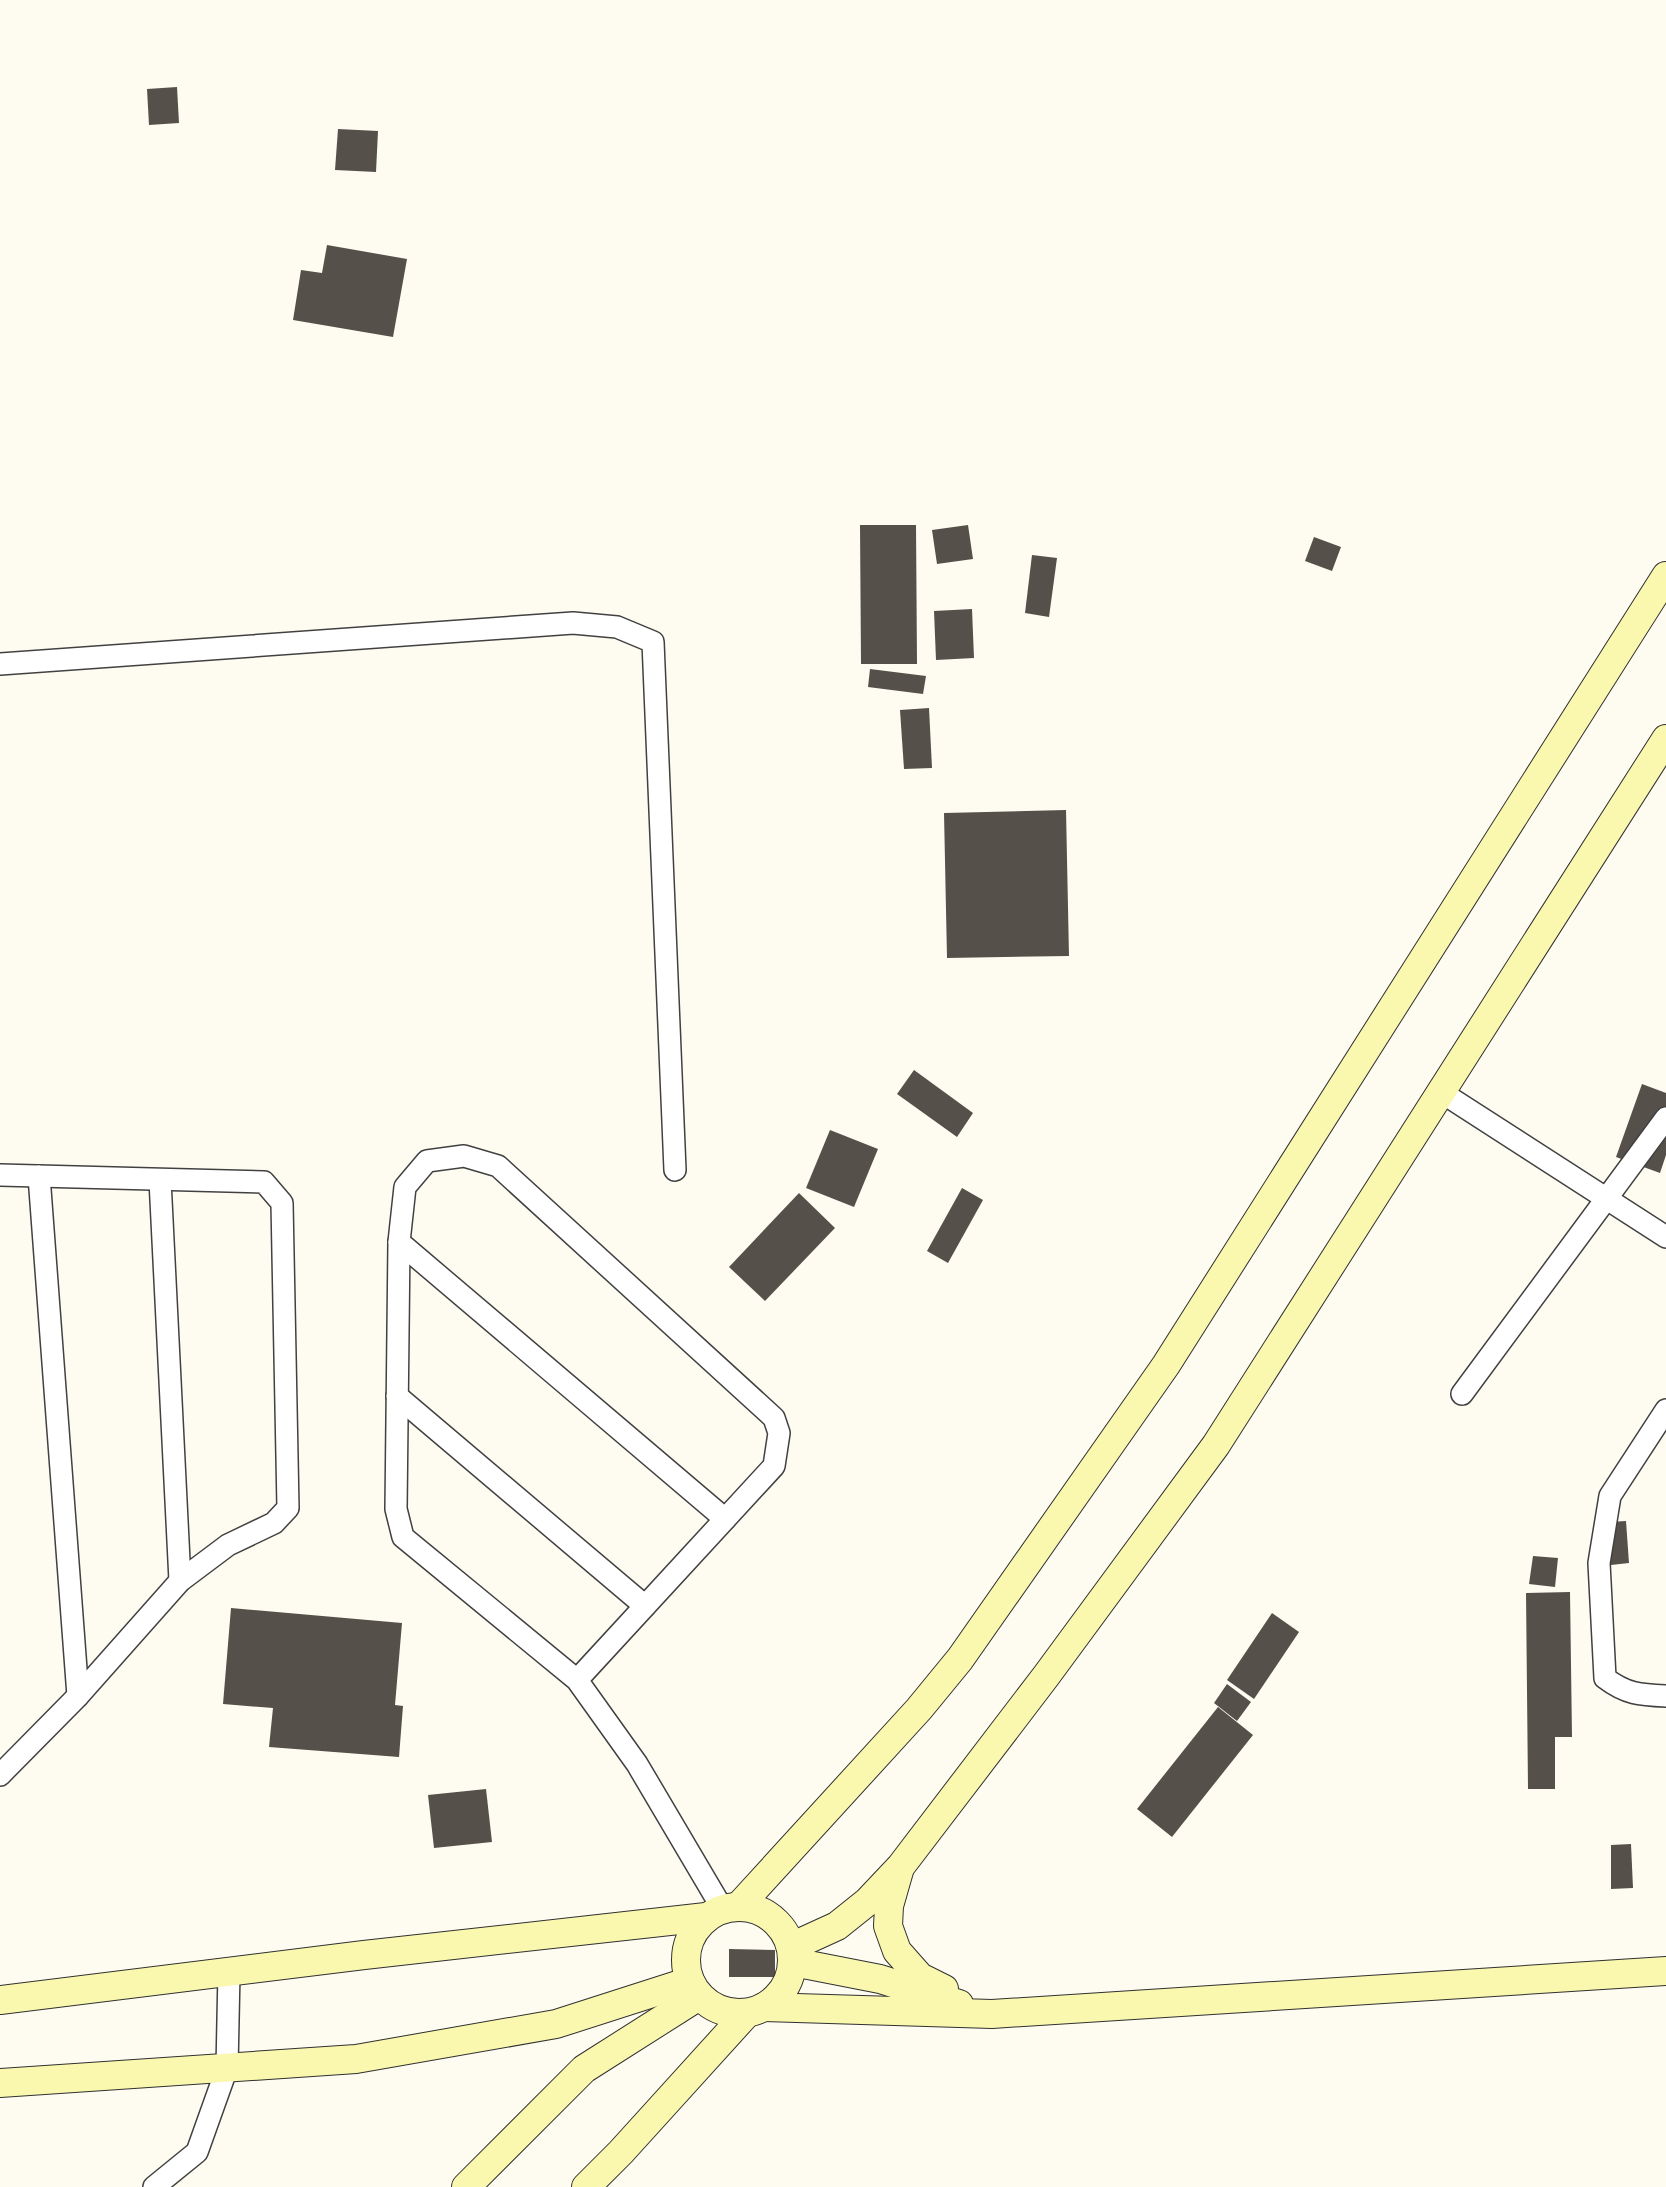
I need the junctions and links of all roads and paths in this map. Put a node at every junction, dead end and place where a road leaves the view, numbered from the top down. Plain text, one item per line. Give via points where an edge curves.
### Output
1 (1666, 576) edge
2 (0, 664) edge
3 (1666, 739) edge
4 (1441, 1092) junction
5 (1666, 1118) edge
6 (675, 1170) dead end
7 (0, 1175) edge
8 (39, 1176) junction
9 (160, 1180) junction
10 (1608, 1198) junction
11 (1666, 1237) edge
12 (399, 1242) junction
13 (1462, 1394) dead end
14 (397, 1396) junction
15 (1666, 1410) edge
16 (725, 1518) junction
17 (180, 1581) junction
18 (645, 1606) junction
19 (577, 1680) junction
20 (78, 1696) junction
21 (1666, 1696) edge
22 (0, 1775) edge
23 (901, 1866) junction
24 (723, 1910) junction
25 (792, 1954) junction
26 (1666, 1971) edge
27 (229, 1972) junction
28 (694, 1988) junction
29 (0, 2000) edge
30 (756, 2010) junction
31 (992, 2014) junction
32 (227, 2068) junction
33 (0, 2083) edge
34 (154, 2187) edge
35 (466, 2187) edge
36 (586, 2187) edge

1 - 24 main road via 1166,1365 960,1659 919,1709
2 - 6 lane via 573,623 617,627 653,642
3 - 4 main road
4 - 10 lane
4 - 23 main road via 1216,1446
5 - 10 lane
7 - 8 lane
8 - 9 lane
8 - 20 lane
9 - 17 lane
9 - 17 lane via 264,1182 282,1204 288,1508 274,1523 228,1544
10 - 11 lane
10 - 13 lane
12 - 14 lane
12 - 16 lane
12 - 16 lane via 405,1187 427,1161 464,1156 498,1166 774,1418 779,1433 774,1466
14 - 18 lane
14 - 19 lane via 396,1509 403,1537
15 - 21 lane via 1610,1496 1599,1563 1605,1678 1620,1689 1641,1695
16 - 18 lane
17 - 20 lane
18 - 19 lane
19 - 24 lane via 637,1764
20 - 22 lane
23 - 25 main road via 867,1902 837,1926
23 - 31 main road via 889,1906 888,1926 897,1951 920,1977
24 - 25 main road via 757,1908 772,1917 784,1930
24 - 27 main road
24 - 28 main road via 694,1930 687,1946 685,1963
25 - 30 main road via 789,1980 779,1996
25 - 31 main road
26 - 31 main road
27 - 29 main road
27 - 32 lane
28 - 30 main road via 713,2007 730,2013
28 - 32 main road via 556,2024 356,2059
28 - 35 main road via 584,2069
30 - 31 main road
30 - 36 main road
32 - 33 main road
32 - 34 lane via 197,2152

